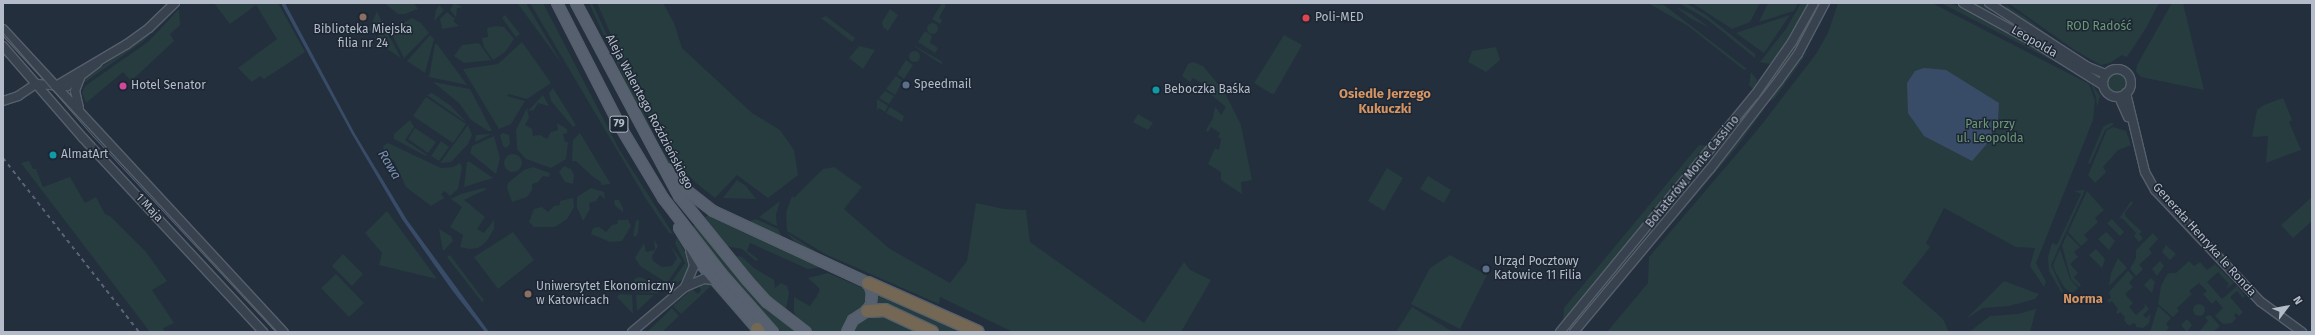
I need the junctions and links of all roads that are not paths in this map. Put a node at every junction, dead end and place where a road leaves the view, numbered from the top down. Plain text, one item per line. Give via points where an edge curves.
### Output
1 (175, 3) edge
2 (551, 3) edge
3 (557, 3) edge
4 (576, 3) edge
5 (584, 3) edge
6 (1814, 3) edge
7 (1825, 3) edge
8 (1963, 3) edge
9 (1989, 3) edge
10 (2000, 9) junction
11 (1994, 20) junction
12 (3, 29) edge
13 (3, 46) edge
14 (580, 47) junction
15 (98, 62) junction
16 (609, 66) junction
17 (40, 69) junction
18 (2105, 74) junction
19 (80, 78) junction
20 (36, 84) junction
21 (56, 86) junction
22 (2103, 86) junction
23 (2123, 95) junction
24 (3, 101) edge
25 (53, 103) junction
26 (83, 115) junction
27 (656, 155) junction
28 (663, 198) junction
29 (687, 243) junction
30 (714, 280) junction
31 (868, 283) junction
32 (685, 287) junction
33 (867, 311) junction
34 (759, 331) edge
35 (264, 332) edge
36 (284, 332) edge
37 (632, 332) edge
38 (773, 332) edge
39 (806, 332) edge
40 (847, 332) edge
41 (932, 332) edge
42 (978, 332) edge
43 (1560, 332) edge
44 (1574, 332) edge
45 (2302, 332) edge

1 - 15 street via 144,32
2 - 14 main road
3 - 14 main road, 79
4 - 16 main road, Aleja Walentego Roździeńskiego / 79
5 - 16 main road
6 - 43 street, Bohaterów Monte Cassino via 1792,42 1755,94
7 - 44 street, Bohaterów Monte Cassino via 1798,54 1780,80 1710,169
8 - 11 street, Leopolda
9 - 10 street, Leopolda
10 - 11 street
10 - 18 street, Leopolda via 2088,67
11 - 22 street, Leopolda via 2058,56
12 - 17 street, 1 Maja
13 - 20 street, 1 Maja
14 - 28 main road, 79 via 640,163
15 - 19 street
15 - 21 street via 84,67
16 - 27 main road, Aleja Walentego Roździeńskiego / 79
17 - 20 street
17 - 21 street, 1 Maja
18 - 22 street
18 - 23 street via 2119,68 2127,73 2131,82
19 - 21 street via 67,86
19 - 26 street via 75,96
20 - 21 street
20 - 24 street via 18,96
20 - 25 street, 1 Maja
21 - 25 street
21 - 26 street, 1 Maja
22 - 23 street via 2110,95
23 - 45 street, Generała Henryka le Ronda via 2145,172 2155,190 2261,302
25 - 35 street, 1 Maja
26 - 36 street, 1 Maja
27 - 31 main road via 686,190 713,211
27 - 39 main road, Aleja Walentego Roździeńskiego / 79 via 678,196 717,245 767,302
28 - 29 main road, 79
28 - 38 main road, 79 via 708,258
29 - 30 main road, 79
29 - 32 street via 694,266
30 - 32 street via 704,279
30 - 34 main road, 79
31 - 33 main road via 873,296
31 - 42 highway
32 - 37 street
33 - 40 main road via 853,320
33 - 41 highway via 885,310

